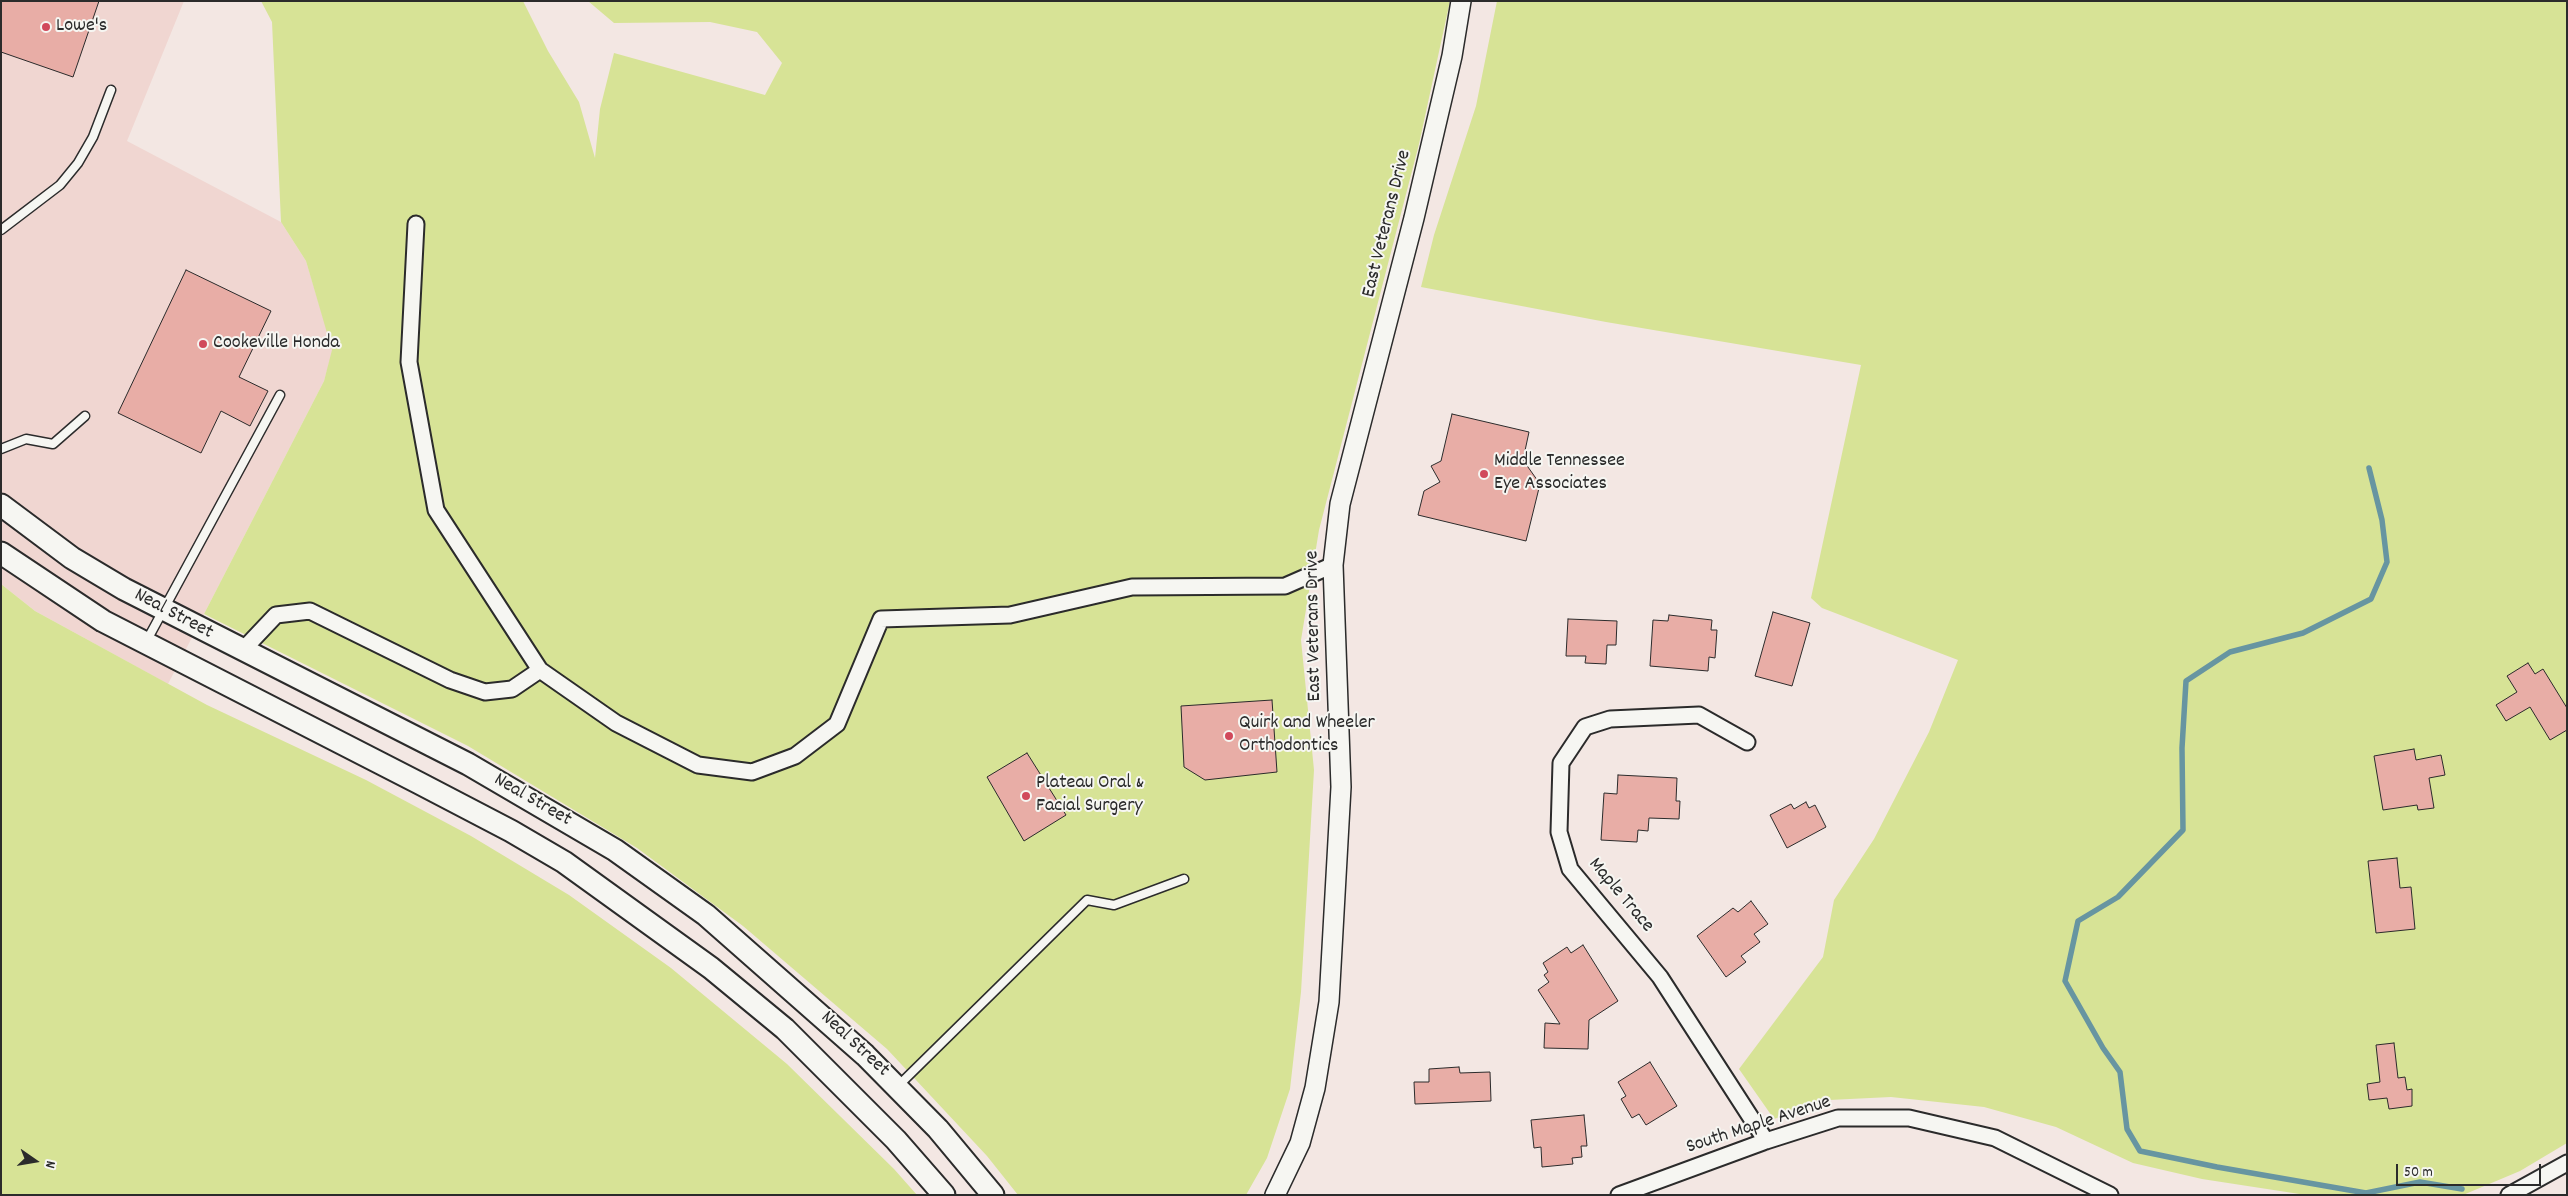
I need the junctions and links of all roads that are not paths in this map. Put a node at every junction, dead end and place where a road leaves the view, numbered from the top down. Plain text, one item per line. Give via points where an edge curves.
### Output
1 (1461, 1) edge
2 (111, 90) dead end
3 (416, 224) dead end
4 (1, 230) edge
5 (280, 395) dead end
6 (85, 416) dead end
7 (1, 449) edge
8 (1, 505) edge
9 (1, 553) edge
10 (1333, 565) junction
11 (162, 611) junction
12 (145, 644) junction
13 (242, 651) junction
14 (540, 670) junction
15 (1746, 742) dead end
16 (1184, 878) dead end
17 (897, 1087) junction
18 (1766, 1141) junction
19 (2567, 1164) edge
20 (944, 1195) edge
21 (992, 1195) edge
22 (1274, 1195) edge
23 (1619, 1195) edge
24 (2110, 1195) edge
25 (2510, 1195) edge

1 - 10 street, East Veterans Drive via 1452,56 1414,218 1340,504
2 - 4 lane via 93,137 78,163 60,185
3 - 14 street via 409,362 436,510
5 - 11 lane
6 - 7 lane via 54,444 26,439
8 - 11 main road, Neal Street via 72,558
9 - 12 main road, Neal Street via 95,616
10 - 14 street via 1284,586 1132,587 1010,616 881,619 837,724 795,756 752,772 698,766 616,723
10 - 22 street, East Veterans Drive via 1341,787 1329,1002 1315,1088 1300,1143
11 - 12 lane
11 - 13 main road, Neal Street
12 - 20 main road, Neal Street via 419,782 564,862 711,968 786,1029 896,1140
13 - 14 street via 276,615 310,611 450,680 486,692 512,688
13 - 17 main road, Neal Street via 468,764 615,850 706,915 800,995
15 - 18 street, Maple Trace via 1699,715 1610,719 1585,728 1561,763 1559,832 1570,869 1660,977
16 - 17 lane via 1114,905 1087,900
17 - 21 main road, Neal Street via 938,1129
18 - 23 street, South Maple Avenue
18 - 24 street, South Maple Avenue via 1838,1118 1910,1118 1995,1138
19 - 25 street

